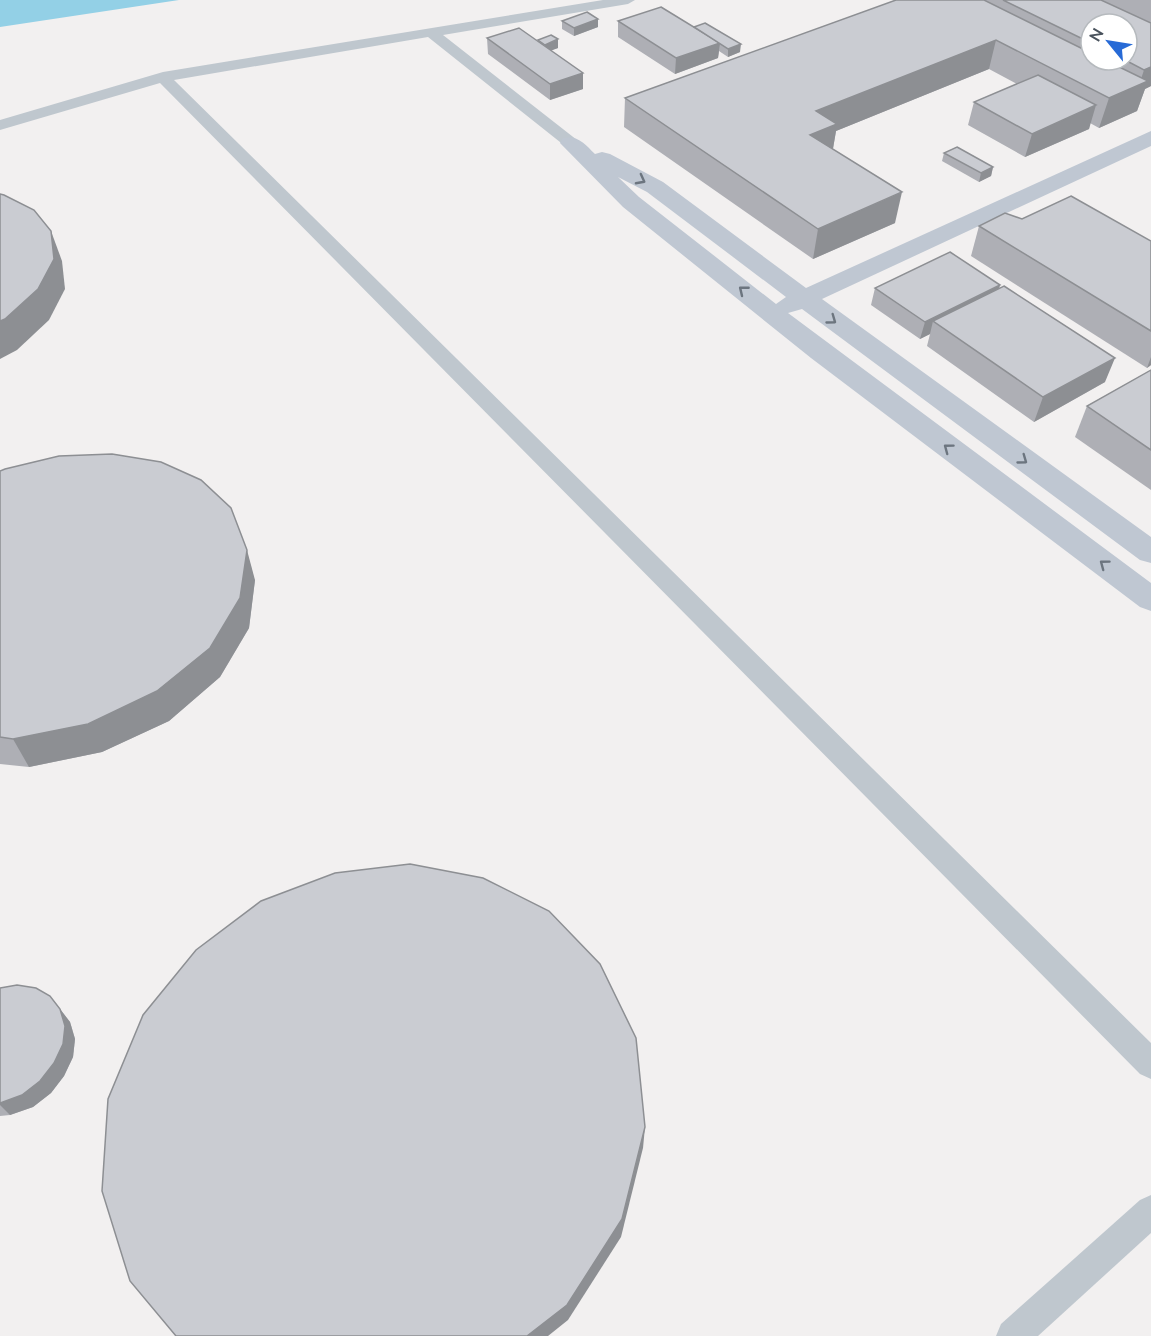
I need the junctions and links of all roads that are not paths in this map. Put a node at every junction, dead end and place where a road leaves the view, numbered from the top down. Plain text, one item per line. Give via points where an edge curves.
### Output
1 (628, 0) edge
2 (431, 33) junction
3 (163, 77) junction
4 (0, 125) edge
5 (1151, 138) edge
6 (571, 142) junction
7 (803, 298) junction
8 (772, 313) junction
9 (1151, 552) edge
10 (1151, 599) edge
11 (1151, 1064) edge
12 (1151, 1211) edge
13 (1013, 1336) edge

1 - 2 lane
2 - 3 lane
2 - 6 lane
3 - 4 lane
3 - 11 lane
5 - 7 street
6 -> 7 street via 655,187
8 -> 6 street via 631,202
7 - 8 street
7 -> 9 street
10 -> 8 street
12 - 13 lane

